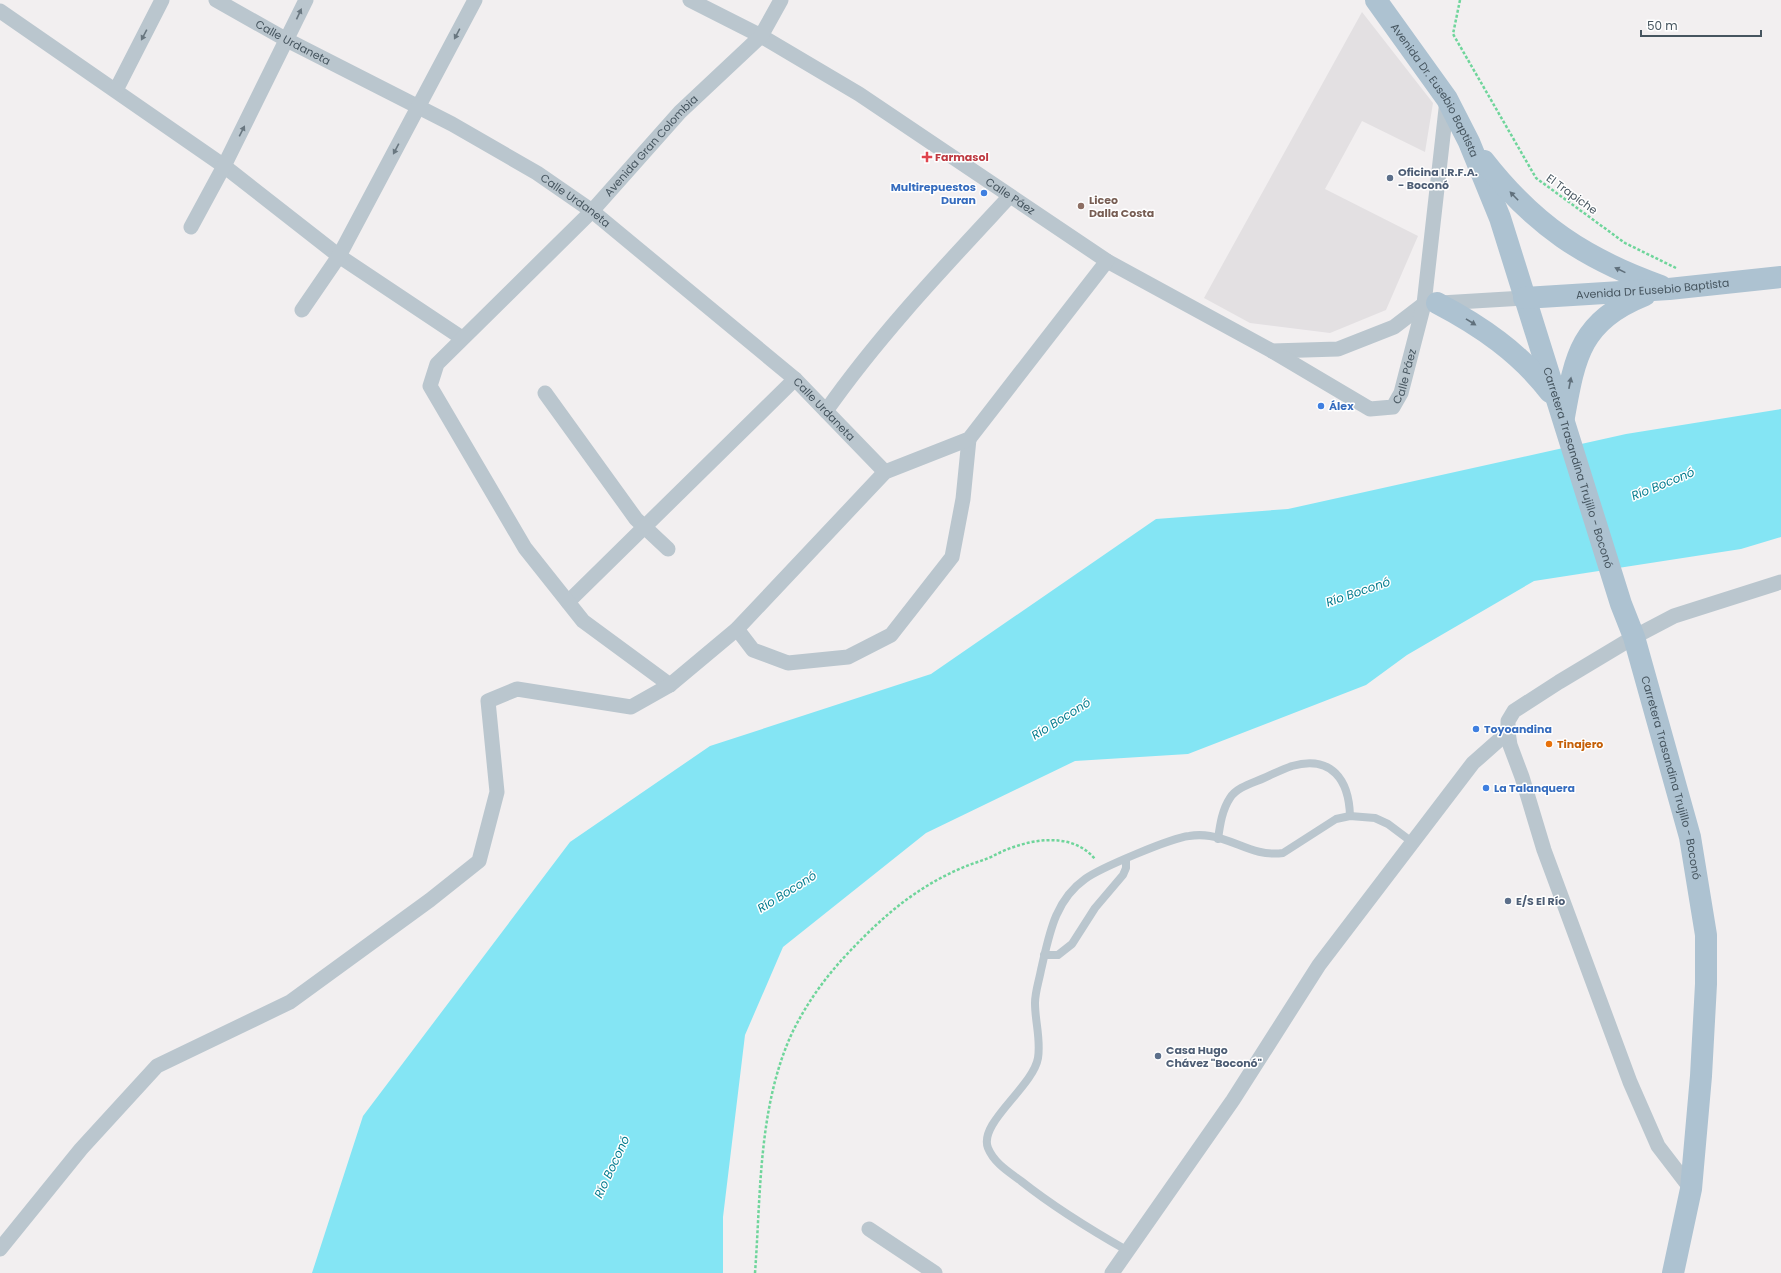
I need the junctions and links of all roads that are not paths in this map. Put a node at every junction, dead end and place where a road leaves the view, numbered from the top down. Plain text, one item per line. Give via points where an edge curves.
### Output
1 (162, 0) edge
2 (216, 0) edge
3 (306, 0) edge
4 (475, 0) edge
5 (690, 0) edge
6 (782, 0) edge
7 (1376, 0) edge
8 (0, 11) edge
9 (761, 36) junction
10 (287, 40) junction
11 (116, 90) junction
12 (1447, 99) junction
13 (418, 108) junction
14 (1469, 142) junction
15 (224, 166) junction
16 (1010, 196) junction
17 (592, 211) junction
18 (192, 227) dead end
19 (340, 256) junction
20 (1107, 261) junction
21 (1781, 277) edge
22 (1669, 289) junction
23 (1524, 298) junction
24 (1431, 303) junction
25 (302, 310) dead end
26 (462, 338) junction
27 (1272, 351) junction
28 (794, 379) junction
29 (545, 393) dead end
30 (1557, 400) junction
31 (826, 411) junction
32 (1566, 428) junction
33 (969, 439) junction
34 (885, 472) junction
35 (644, 527) junction
36 (668, 549) dead end
37 (1781, 582) edge
38 (568, 602) junction
39 (737, 629) junction
40 (1634, 636) junction
41 (670, 685) junction
42 (1508, 732) junction
43 (1350, 816) junction
44 (1218, 839) junction
45 (1412, 842) junction
46 (1126, 860) junction
47 (1044, 955) junction
48 (1691, 1189) junction
49 (869, 1229) dead end
50 (0, 1248) edge
51 (1128, 1251) junction
52 (935, 1273) edge
53 (1112, 1273) edge
54 (1673, 1273) edge

1 -> 11 street
2 - 10 street, Calle Urdaneta
10 -> 3 street
4 -> 13 street
5 - 9 street, Calle Páez
6 - 9 street, Avenida Gran Colombia
7 - 12 main road, Avenida Dr. Eusebio Baptista
8 - 11 street
9 - 16 street, Calle Páez via 859,94
9 - 17 street, Avenida Gran Colombia via 680,112
10 - 13 street, Calle Urdaneta
15 -> 10 street
11 - 15 street
12 - 14 main road, Avenida Dr. Eusebio Baptista
12 - 24 street, Calle Páez
13 - 17 street, Calle Urdaneta via 452,124 537,173
13 -> 19 street
22 -> 14 main road via 1624,273 1593,257 1553,231 1501,182
14 - 23 main road, Avenida Dr. Eusebio Baptista via 1500,218
15 - 18 street
15 - 19 street
16 - 20 street, Calle Páez
16 - 31 street via 892,325
17 - 26 street, Avenida Gran Colombia
17 - 28 street, Calle Urdaneta
19 - 25 street
19 - 26 street
20 - 27 street, Calle Páez
20 - 33 street
21 - 22 main road, Avenida Dr Eusebio Baptista
22 - 23 main road, Avenida Dr Eusebio Baptista
32 -> 22 main road via 1574,367 1581,347 1609,314 1626,303
23 - 24 street
23 - 30 main road, Carretera Trasandina Trujillo - Boconó
24 - 27 street via 1394,327 1338,349
24 - 27 street, Calle Páez via 1401,393 1393,407 1370,409
24 -> 30 main road via 1460,315 1502,343 1539,377
26 - 38 street, Avenida Gran Colombia via 437,364 430,386 525,548
28 - 31 street, Calle Urdaneta
28 - 35 street
29 - 35 street
30 - 32 main road, Carretera Trasandina Trujillo - Boconó
31 - 34 street, Calle Urdaneta
32 - 40 main road, Carretera Trasandina Trujillo - Boconó via 1621,604
33 - 34 street
33 - 39 street via 963,499 952,557 891,635 848,657 788,663 753,650
34 - 39 street
35 - 36 street
35 - 38 street
37 - 40 street via 1674,616
38 - 41 street, Avenida Gran Colombia via 583,621
39 - 41 street
40 - 42 street via 1514,711 1508,721
40 - 48 main road, Carretera Trasandina Trujillo - Boconó via 1690,837 1706,935 1701,1076
41 - 50 street via 631,708 517,689 488,701 497,792 479,861 290,1002 157,1066 81,1149
42 - 45 street via 1473,763
42 - 48 street via 1544,850 1630,1082 1658,1146
43 - 44 lane via 1336,819 1283,852 1274,854 1256,852
43 - 44 lane via 1347,789 1340,777 1316,764 1292,766 1240,789 1231,797 1225,808
43 - 45 lane via 1375,818 1388,824
44 - 46 lane via 1210,836 1189,836 1170,841
45 - 51 street via 1318,965 1264,1054
46 - 47 lane via 1085,879 1070,894 1051,927
46 - 47 lane via 1123,876 1095,908 1072,944 1058,955
47 - 51 lane via 1035,1001 1040,1035 1038,1059 1023,1087 995,1119 987,1135 987,1145 999,1164 1039,1195 1082,1225
48 - 54 main road, Carretera Trasandina Trujillo - Boconó
49 - 52 street
51 - 53 street

